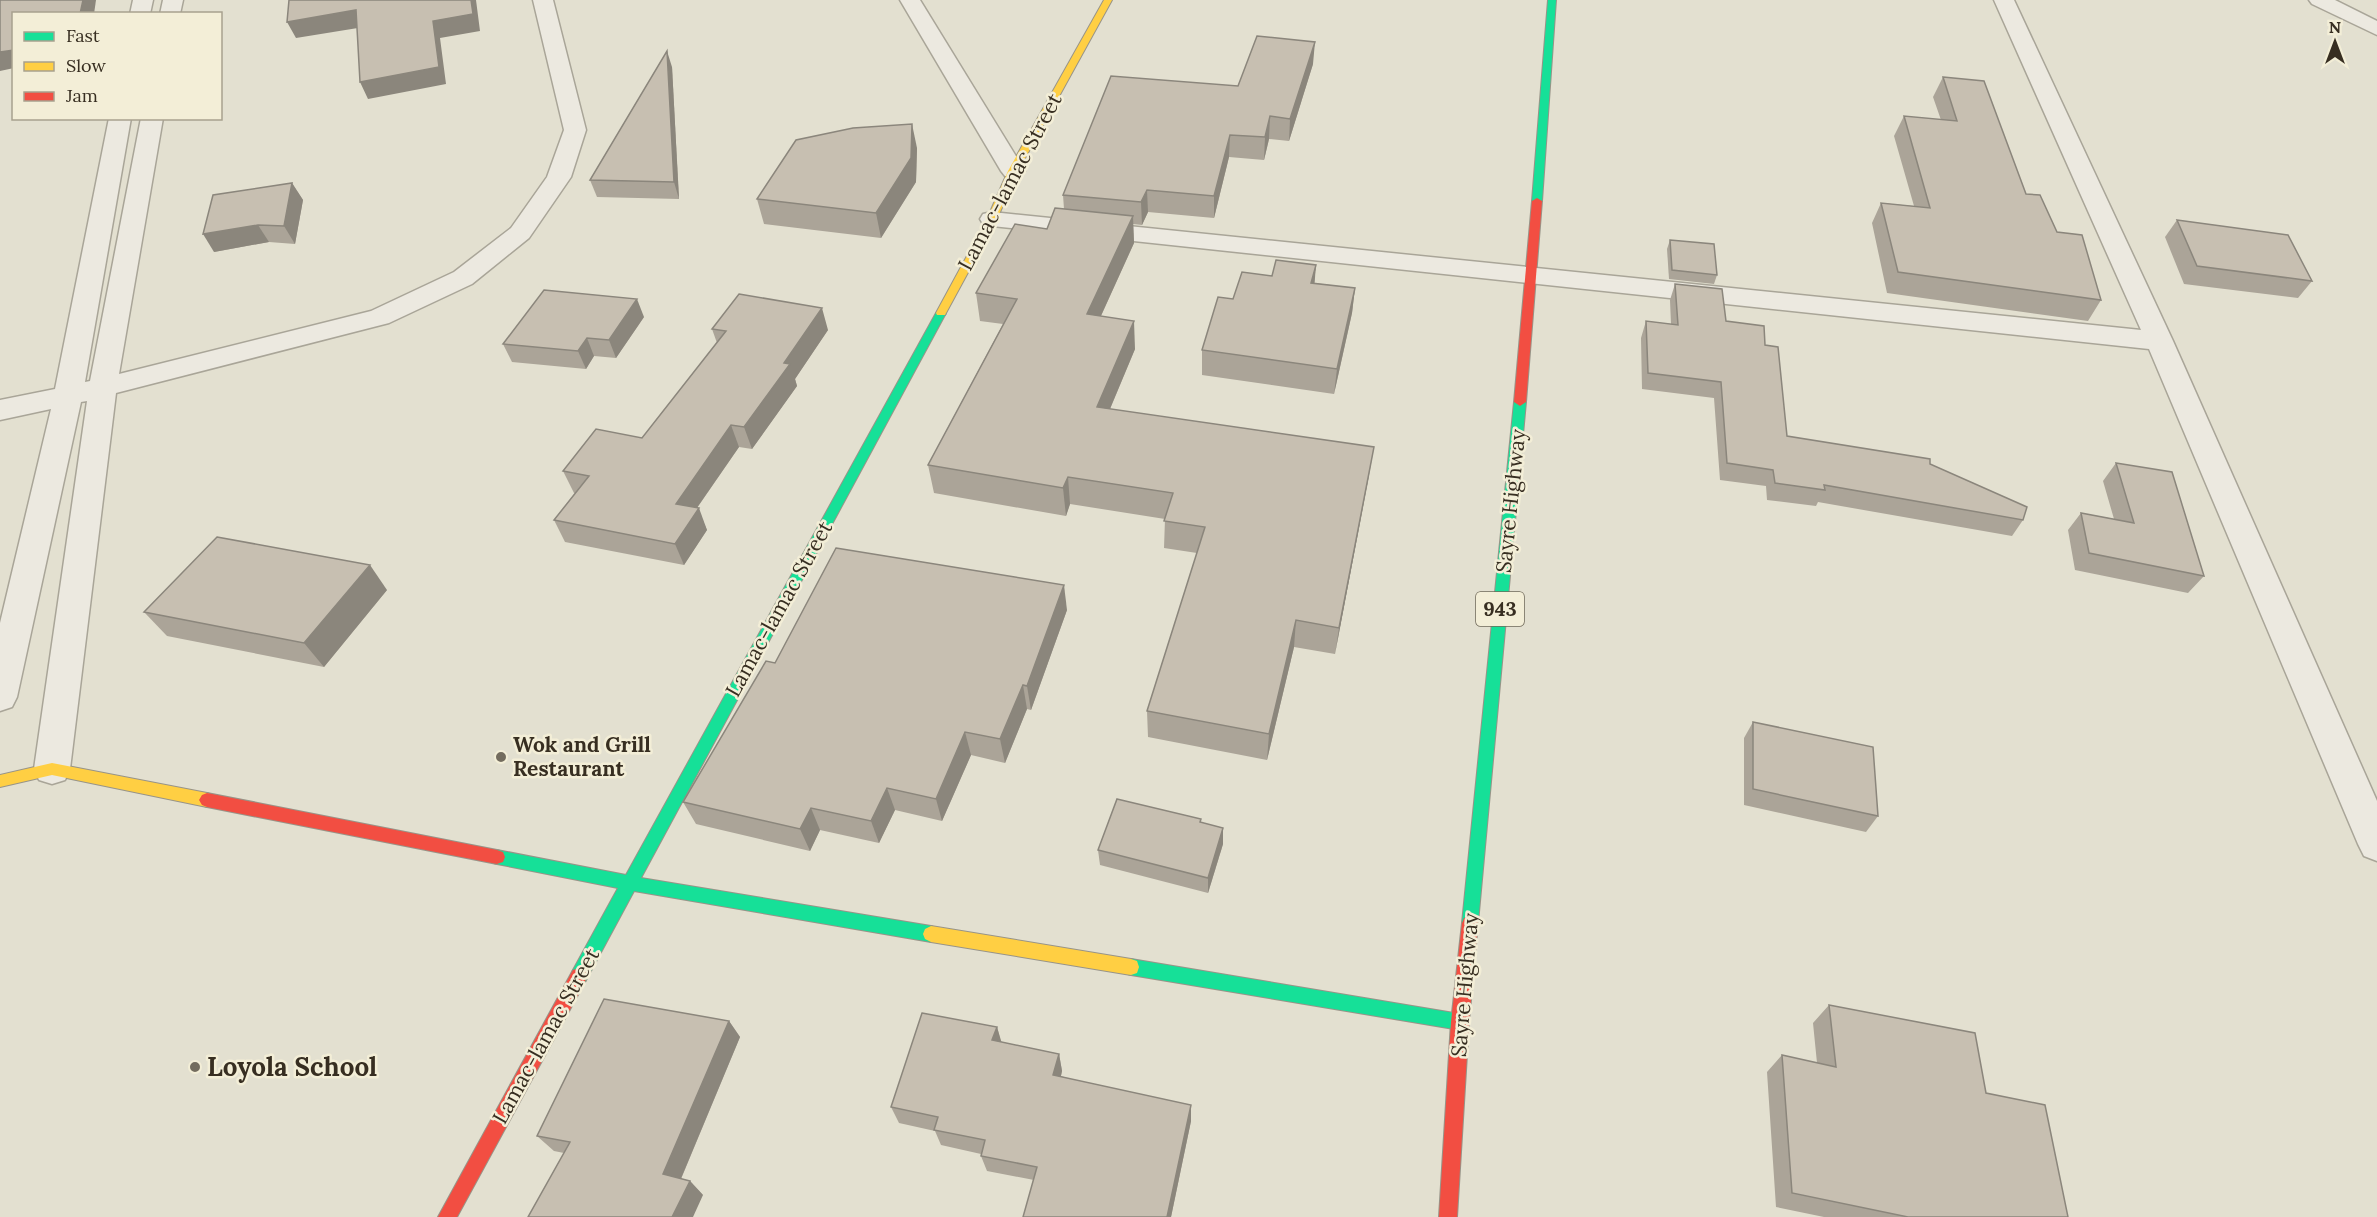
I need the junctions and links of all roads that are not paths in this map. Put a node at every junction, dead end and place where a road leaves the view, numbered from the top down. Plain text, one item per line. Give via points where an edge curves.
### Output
1 (543, 0) edge
2 (910, 0) edge
3 (1108, 0) edge
4 (1552, 0) edge
5 (2004, 0) edge
6 (2319, 0) edge
7 (2377, 29) edge
8 (120, 120) edge
9 (152, 120) edge
10 (1013, 171) junction
11 (992, 219) junction
12 (1532, 276) junction
13 (2159, 341) junction
14 (103, 387) junction
15 (68, 396) junction
16 (0, 410) edge
17 (0, 697) edge
18 (52, 768) junction
19 (0, 782) edge
20 (2369, 796) edge
21 (2377, 844) edge
22 (629, 882) junction
23 (1461, 1022) junction
24 (447, 1217) edge
25 (1448, 1217) edge

1 - 14 street via 575,130 559,177 520,233 463,278 380,317
2 - 10 street
3 - 10 main road, Lamac-lamac Street
4 - 12 main road, Sayre Highway / 943
5 - 13 street
6 - 7 street
8 - 15 street
9 - 14 street
10 - 11 main road, Lamac-lamac Street
11 - 12 street
11 - 22 main road, Lamac-lamac Street
12 - 13 street
12 - 23 main road, Sayre Highway / 943
13 - 20 street
14 - 15 street
14 - 18 street
15 - 16 street
15 - 17 street
18 - 19 main road
18 - 22 main road
20 - 21 street
22 - 23 main road
22 - 24 main road, Lamac-lamac Street
23 - 25 main road, Sayre Highway / 943

